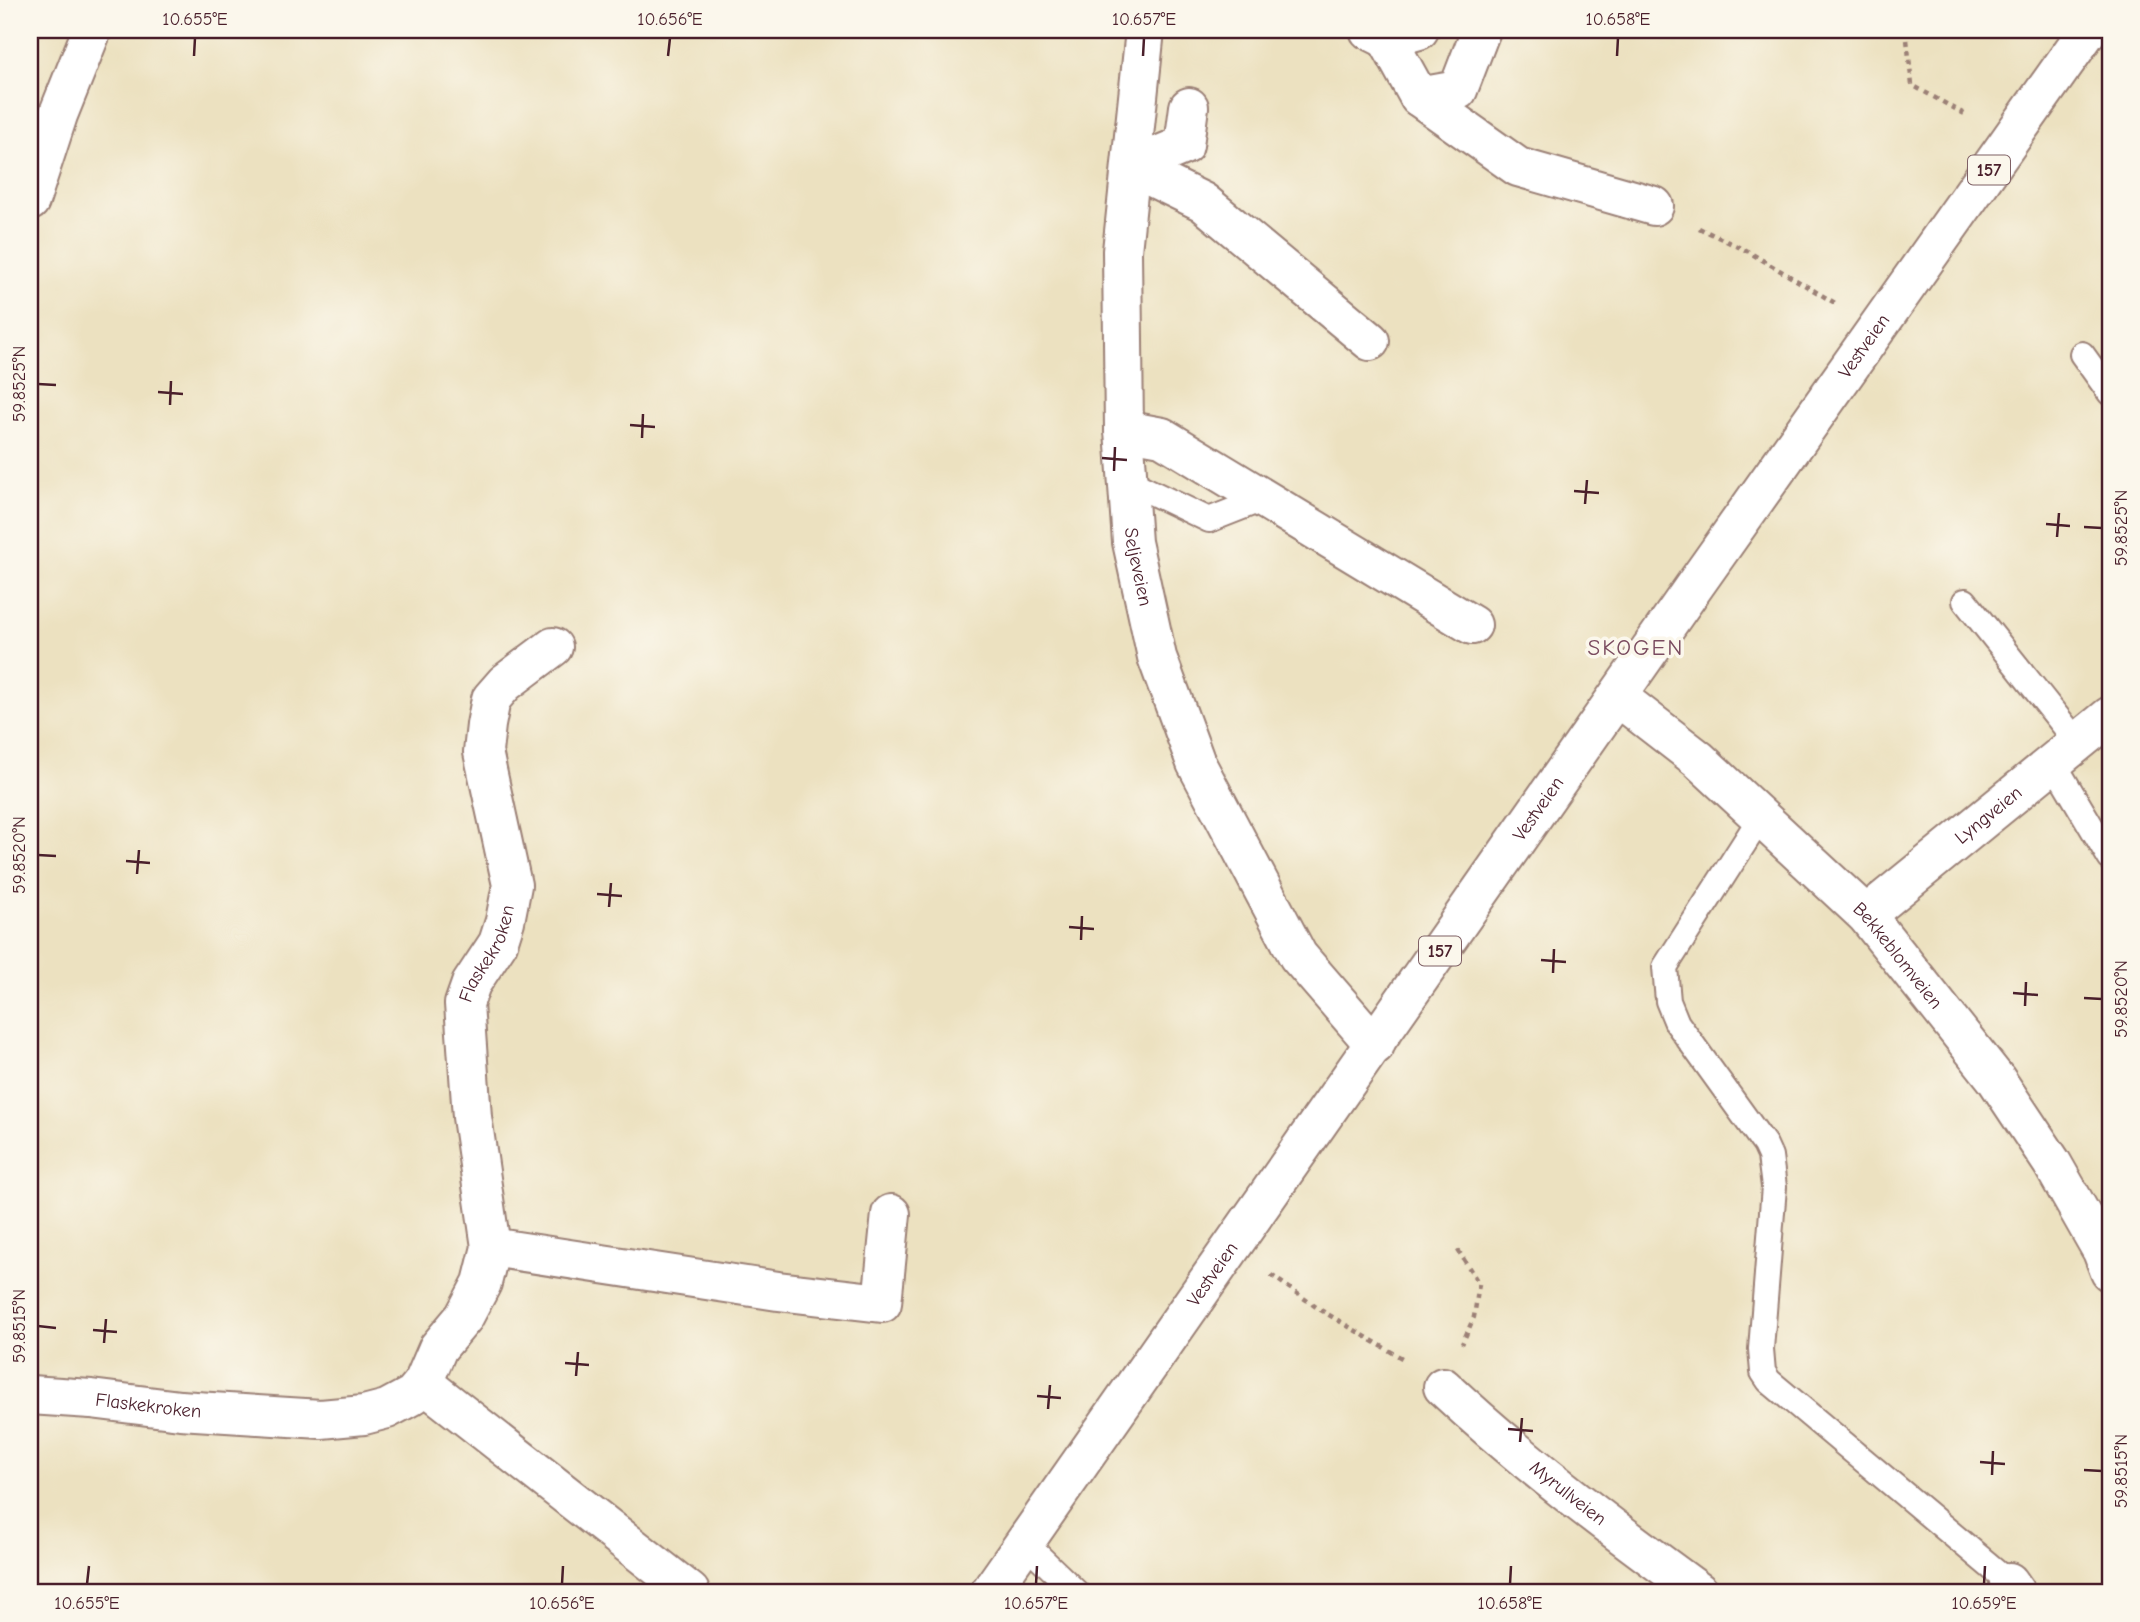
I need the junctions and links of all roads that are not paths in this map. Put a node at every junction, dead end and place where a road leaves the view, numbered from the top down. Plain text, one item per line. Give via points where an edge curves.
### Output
1 (92, 30) edge
2 (1145, 30) edge
3 (1481, 30) edge
4 (2088, 30) edge
5 (1391, 33) edge
6 (1419, 97) junction
7 (1189, 107) dead end
8 (1131, 167) junction
9 (30, 201) edge
10 (1654, 206) road end
11 (1370, 341) dead end
12 (2082, 354) dead end
13 (2110, 393) edge
14 (1125, 430) junction
15 (1128, 481) junction
16 (1265, 498) junction
17 (1965, 601) dead end
18 (1472, 625) dead end
19 (553, 647) dead end
20 (1618, 697) junction
21 (2110, 716) edge
22 (2065, 753) junction
23 (1761, 817) junction
24 (2110, 858) edge
25 (1866, 915) junction
26 (1375, 1045) junction
27 (891, 1214) dead end
28 (491, 1247) junction
29 (2110, 1272) edge
30 (423, 1383) junction
31 (1443, 1387) road end
32 (30, 1395) edge
33 (1025, 1543) junction
34 (2013, 1587) edge
35 (690, 1592) edge
36 (990, 1592) edge
37 (1076, 1592) edge
38 (1699, 1592) edge

1 - 9 street
2 - 8 street, Seljeveien
3 - 6 street via 1458,90
4 - 20 street, Vestveien / 157
5 - 6 street
6 - 10 street via 1518,167
7 - 8 street via 1184,145
8 - 11 street via 1203,202
8 - 14 street, Seljeveien via 1122,251
12 - 13 lane
14 - 15 street, Seljeveien
14 - 16 street via 1162,437
15 - 16 lane via 1209,520
15 - 26 street, Seljeveien via 1132,542 1157,657 1196,763 1298,956
16 - 18 street
17 - 22 lane
19 - 28 street, Flaskekroken via 491,699 483,752 512,884 498,943 471,984 464,1004 472,1117
20 - 23 street, Bekkeblomveien via 1688,751
20 - 26 street, Vestveien / 157
21 - 22 street, Lyngveien
22 - 24 lane
22 - 25 street, Lyngveien
23 - 25 street, Bekkeblomveien
23 - 34 lane via 1665,967 1668,1001 1677,1023 1770,1156 1774,1187 1763,1372
25 - 29 street, Bekkeblomveien via 1996,1079 2052,1163
26 - 33 street, Vestveien / 157
27 - 28 street via 882,1303 778,1292
28 - 30 street, Flaskekroken via 482,1283 464,1317 438,1348
30 - 32 street, Flaskekroken via 414,1395 387,1409 321,1419
30 - 35 street
31 - 38 street, Myrullveien via 1589,1512
33 - 36 street, Vestveien / 157
33 - 37 lane

